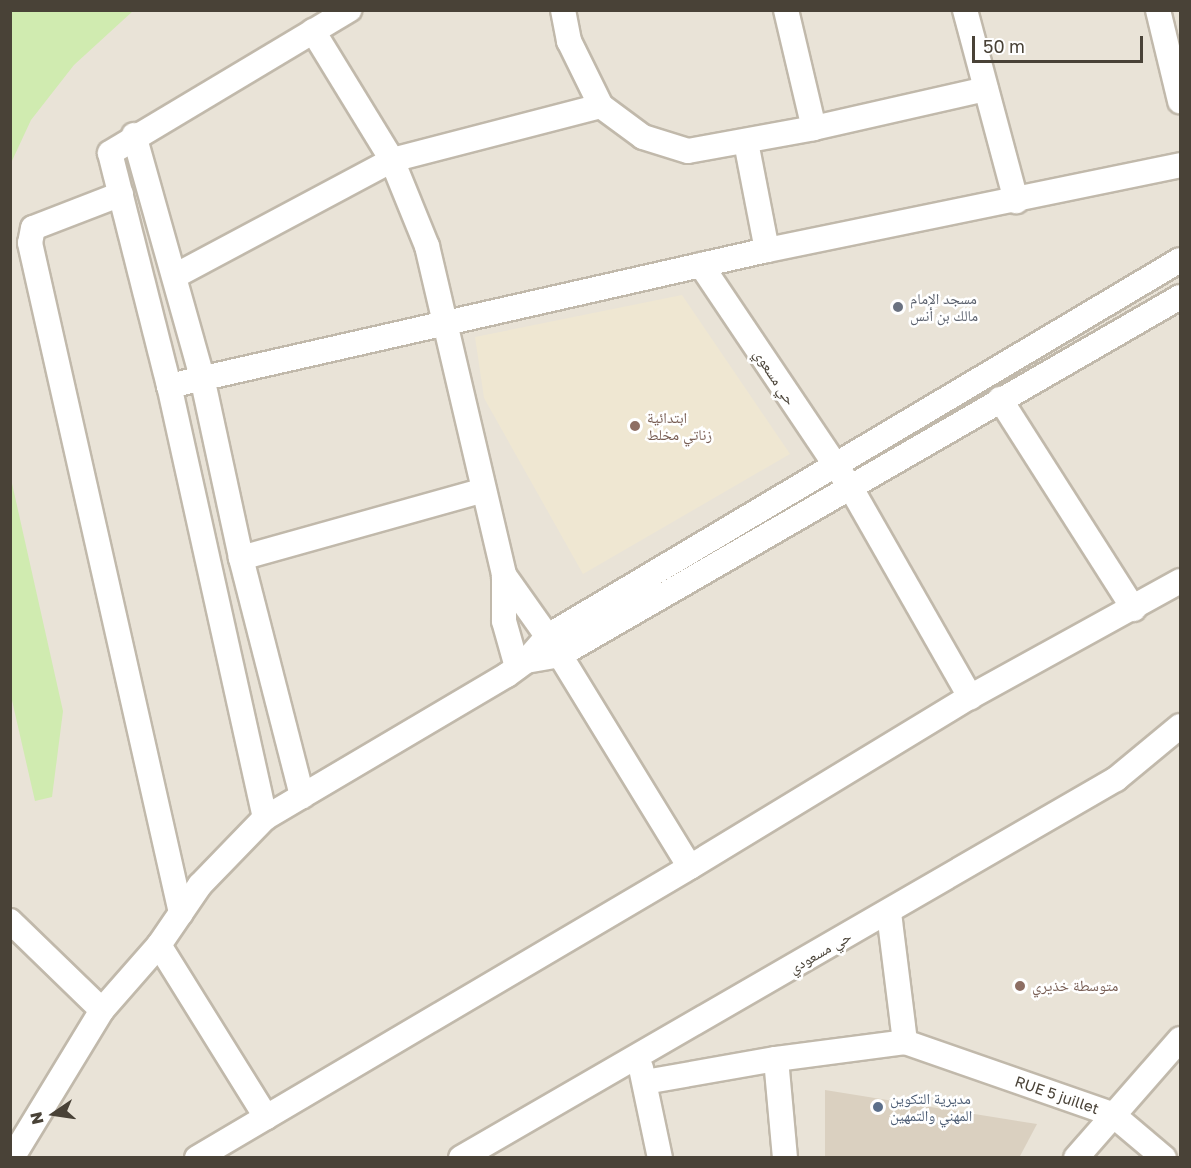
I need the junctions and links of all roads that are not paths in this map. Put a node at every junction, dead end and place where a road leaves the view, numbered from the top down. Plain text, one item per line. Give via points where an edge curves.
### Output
1 (349, 10) edge
2 (562, 10) edge
3 (786, 10) edge
4 (965, 10) edge
5 (1158, 10) edge
6 (313, 32) junction
7 (986, 89) junction
8 (1180, 100) edge
9 (601, 106) junction
10 (814, 128) junction
11 (134, 135) junction
12 (746, 142) junction
13 (392, 160) junction
14 (1180, 165) edge
15 (121, 194) junction
16 (1016, 201) junction
17 (767, 250) junction
18 (1180, 260) edge
19 (701, 265) junction
20 (175, 276) junction
21 (1180, 297) edge
22 (444, 322) junction
23 (202, 377) junction
24 (169, 386) junction
25 (1000, 399) junction
26 (832, 464) junction
27 (851, 488) junction
28 (481, 491) junction
29 (241, 558) junction
30 (504, 575) junction
31 (1180, 582) edge
32 (1134, 609) junction
33 (554, 646) junction
34 (521, 664) junction
35 (970, 697) junction
36 (1180, 726) edge
37 (302, 796) junction
38 (265, 818) junction
39 (690, 867) junction
40 (181, 913) junction
41 (889, 913) junction
42 (10, 921) edge
43 (159, 945) junction
44 (102, 1010) junction
45 (1180, 1039) edge
46 (905, 1042) junction
47 (638, 1057) junction
48 (776, 1059) junction
49 (645, 1082) junction
50 (1112, 1114) junction
51 (266, 1117) junction
52 (12, 1158) edge
53 (197, 1158) edge
54 (461, 1158) edge
55 (660, 1158) edge
56 (785, 1158) edge
57 (1076, 1158) edge
58 (1164, 1158) edge

1 - 6 street
2 - 9 street via 569,40
3 - 10 street
4 - 7 street
5 - 8 street
6 - 11 street
6 - 13 street
7 - 10 street
7 - 16 street
9 - 12 street via 625,126 665,147 688,151
9 - 13 street
10 - 12 street
11 - 15 street via 110,151
11 - 20 street
12 - 17 street
13 - 20 street
13 - 22 street via 427,246
14 - 16 street
15 - 24 street
15 - 40 street via 33,228 30,243
16 - 17 street
17 - 19 street
18 - 26 street
19 - 22 street
19 - 26 street, حي مسعوي
20 - 23 street
21 - 25 street
22 - 23 street
22 - 28 street
23 - 24 street
23 - 29 street
24 - 38 street
25 - 27 street
25 - 32 street
26 - 27 street, حي مسعوي
26 - 33 street
27 - 33 street
27 - 35 street, حي مسعوي
28 - 29 street
28 - 30 street
29 - 37 street
30 - 33 street
30 - 34 street via 503,612
31 - 32 street
32 - 35 street
33 - 34 street
33 - 39 street
34 - 37 street
35 - 39 street
36 - 41 street, حي مسعودي via 1116,779
37 - 38 street
38 - 40 street via 200,885
39 - 51 street
40 - 43 street
41 - 46 street
41 - 47 street, حي مسعودي
42 - 44 street
43 - 44 street
43 - 51 street
44 - 52 street
45 - 50 street, RUE 5 juillet
46 - 48 street
46 - 50 street, RUE 5 juillet
47 - 49 street
47 - 54 street, حي مسعودي
48 - 49 street
48 - 56 street
49 - 55 street
50 - 57 street
50 - 58 street
51 - 53 street

